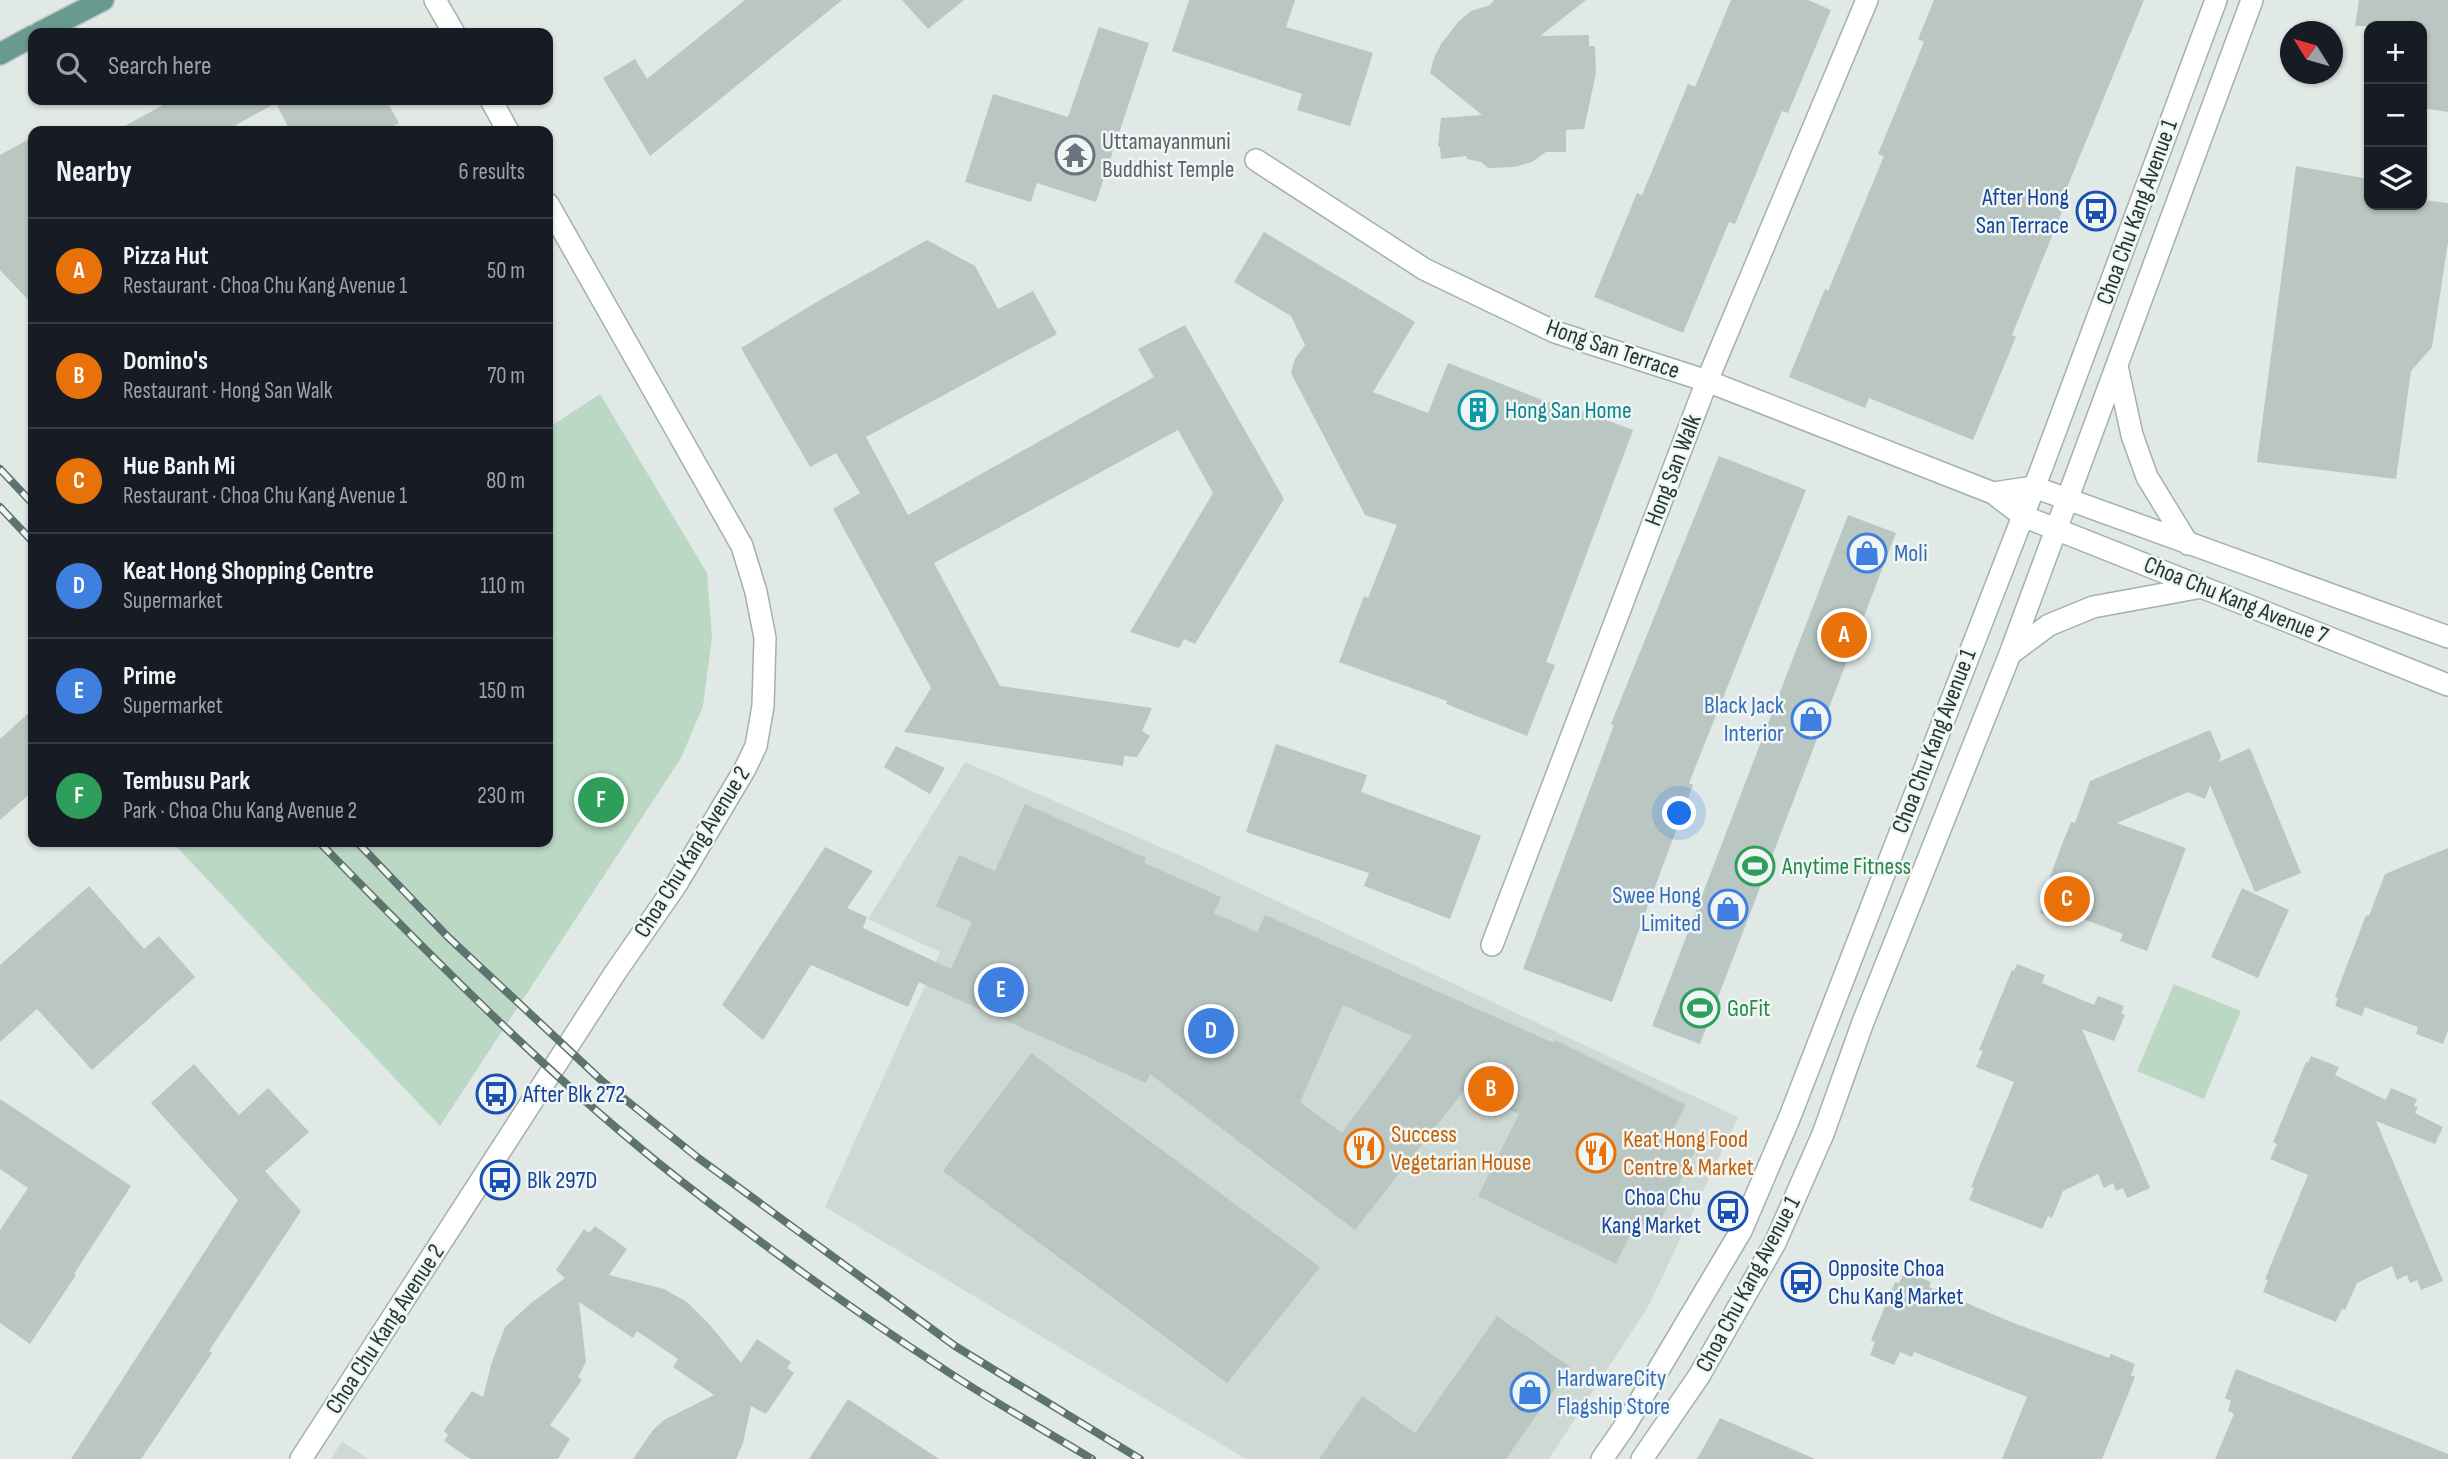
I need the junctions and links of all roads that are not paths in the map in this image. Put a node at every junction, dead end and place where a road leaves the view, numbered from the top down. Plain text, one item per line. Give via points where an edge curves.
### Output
1 (103, 0) edge
2 (435, 0) edge
3 (1867, 0) edge
4 (2216, 0) edge
5 (2252, 0) edge
6 (49, 28) edge
7 (451, 28) edge
8 (28, 39) edge
9 (0, 54) edge
10 (494, 105) edge
11 (505, 126) edge
12 (1256, 160) dead end
13 (553, 213) edge
14 (2117, 366) junction
15 (1707, 381) junction
16 (2034, 487) junction
17 (1993, 493) junction
18 (2067, 499) junction
19 (2023, 516) junction
20 (2056, 527) junction
21 (2188, 544) junction
22 (2202, 587) junction
23 (2448, 637) edge
24 (2010, 654) junction
25 (2448, 685) edge
26 (1492, 945) dead end
27 (301, 1459) edge
28 (1602, 1459) edge
29 (1642, 1459) edge

1 - 6 main road
2 - 7 street
3 - 15 street, Hong San Walk
4 - 16 street, Choa Chu Kang Avenue 1
5 - 14 street, Choa Chu Kang Avenue 1
8 - 9 main road
10 - 11 street
12 - 15 street, Hong San Terrace via 1424,270 1555,332
13 - 27 street, Choa Chu Kang Avenue 2 via 742,546 765,638 763,706 756,746 676,885
14 - 18 street, Choa Chu Kang Avenue 1
14 - 21 street via 2132,435 2147,477
15 - 17 street, Hong San Terrace
15 - 26 street, Hong San Walk
16 - 17 street, Hong San Terrace
16 - 18 street, Hong San Terrace
16 - 19 street, Choa Chu Kang Avenue 1
17 - 19 street, Hong San Terrace
18 - 20 street, Choa Chu Kang Avenue 1
18 - 21 street, Choa Chu Kang Avenue 7
19 - 20 street, Choa Chu Kang Avenue 7
19 - 28 street, Choa Chu Kang Avenue 1 via 1789,1119 1741,1231
20 - 22 street, Choa Chu Kang Avenue 7
20 - 24 street, Choa Chu Kang Avenue 1
21 - 23 street, Choa Chu Kang Avenue 7
22 - 24 street via 2093,607 2049,625
22 - 25 street, Choa Chu Kang Avenue 7
24 - 29 street, Choa Chu Kang Avenue 1 via 1776,1243 1699,1376

